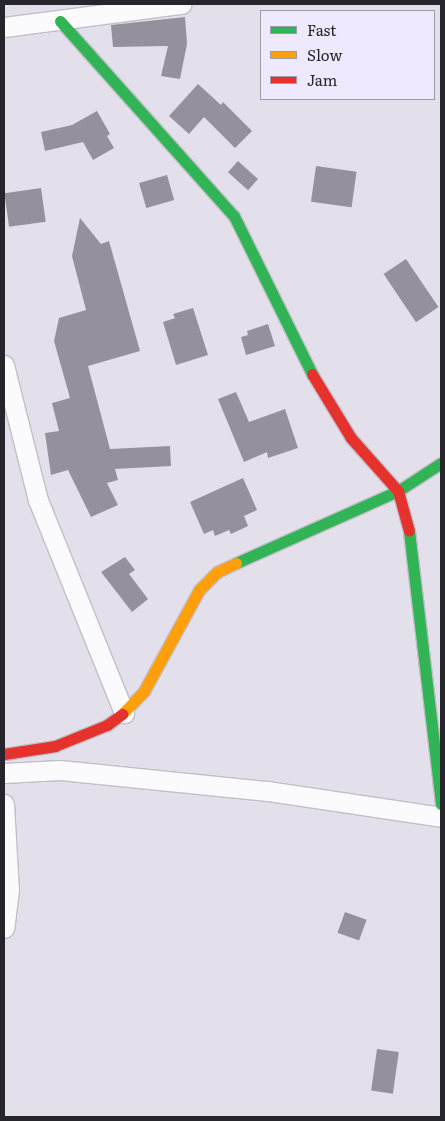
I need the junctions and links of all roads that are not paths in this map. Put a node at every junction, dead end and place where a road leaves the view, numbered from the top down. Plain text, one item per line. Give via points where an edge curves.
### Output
1 (182, 4) edge
2 (60, 21) junction
3 (4, 26) edge
4 (4, 364) edge
5 (441, 463) edge
6 (398, 491) junction
7 (124, 713) junction
8 (4, 754) edge
9 (4, 773) edge
10 (4, 804) edge
11 (441, 804) edge
12 (441, 817) edge
13 (4, 928) edge

1 - 2 street
2 - 3 street
2 - 6 street via 234,216 314,378 351,438
4 - 7 street via 38,500
5 - 6 street
6 - 7 street via 217,572 199,590 144,690
6 - 11 street via 409,530
7 - 8 street via 107,725 55,746
9 - 12 street via 70,770 268,791
10 - 13 street via 9,890

